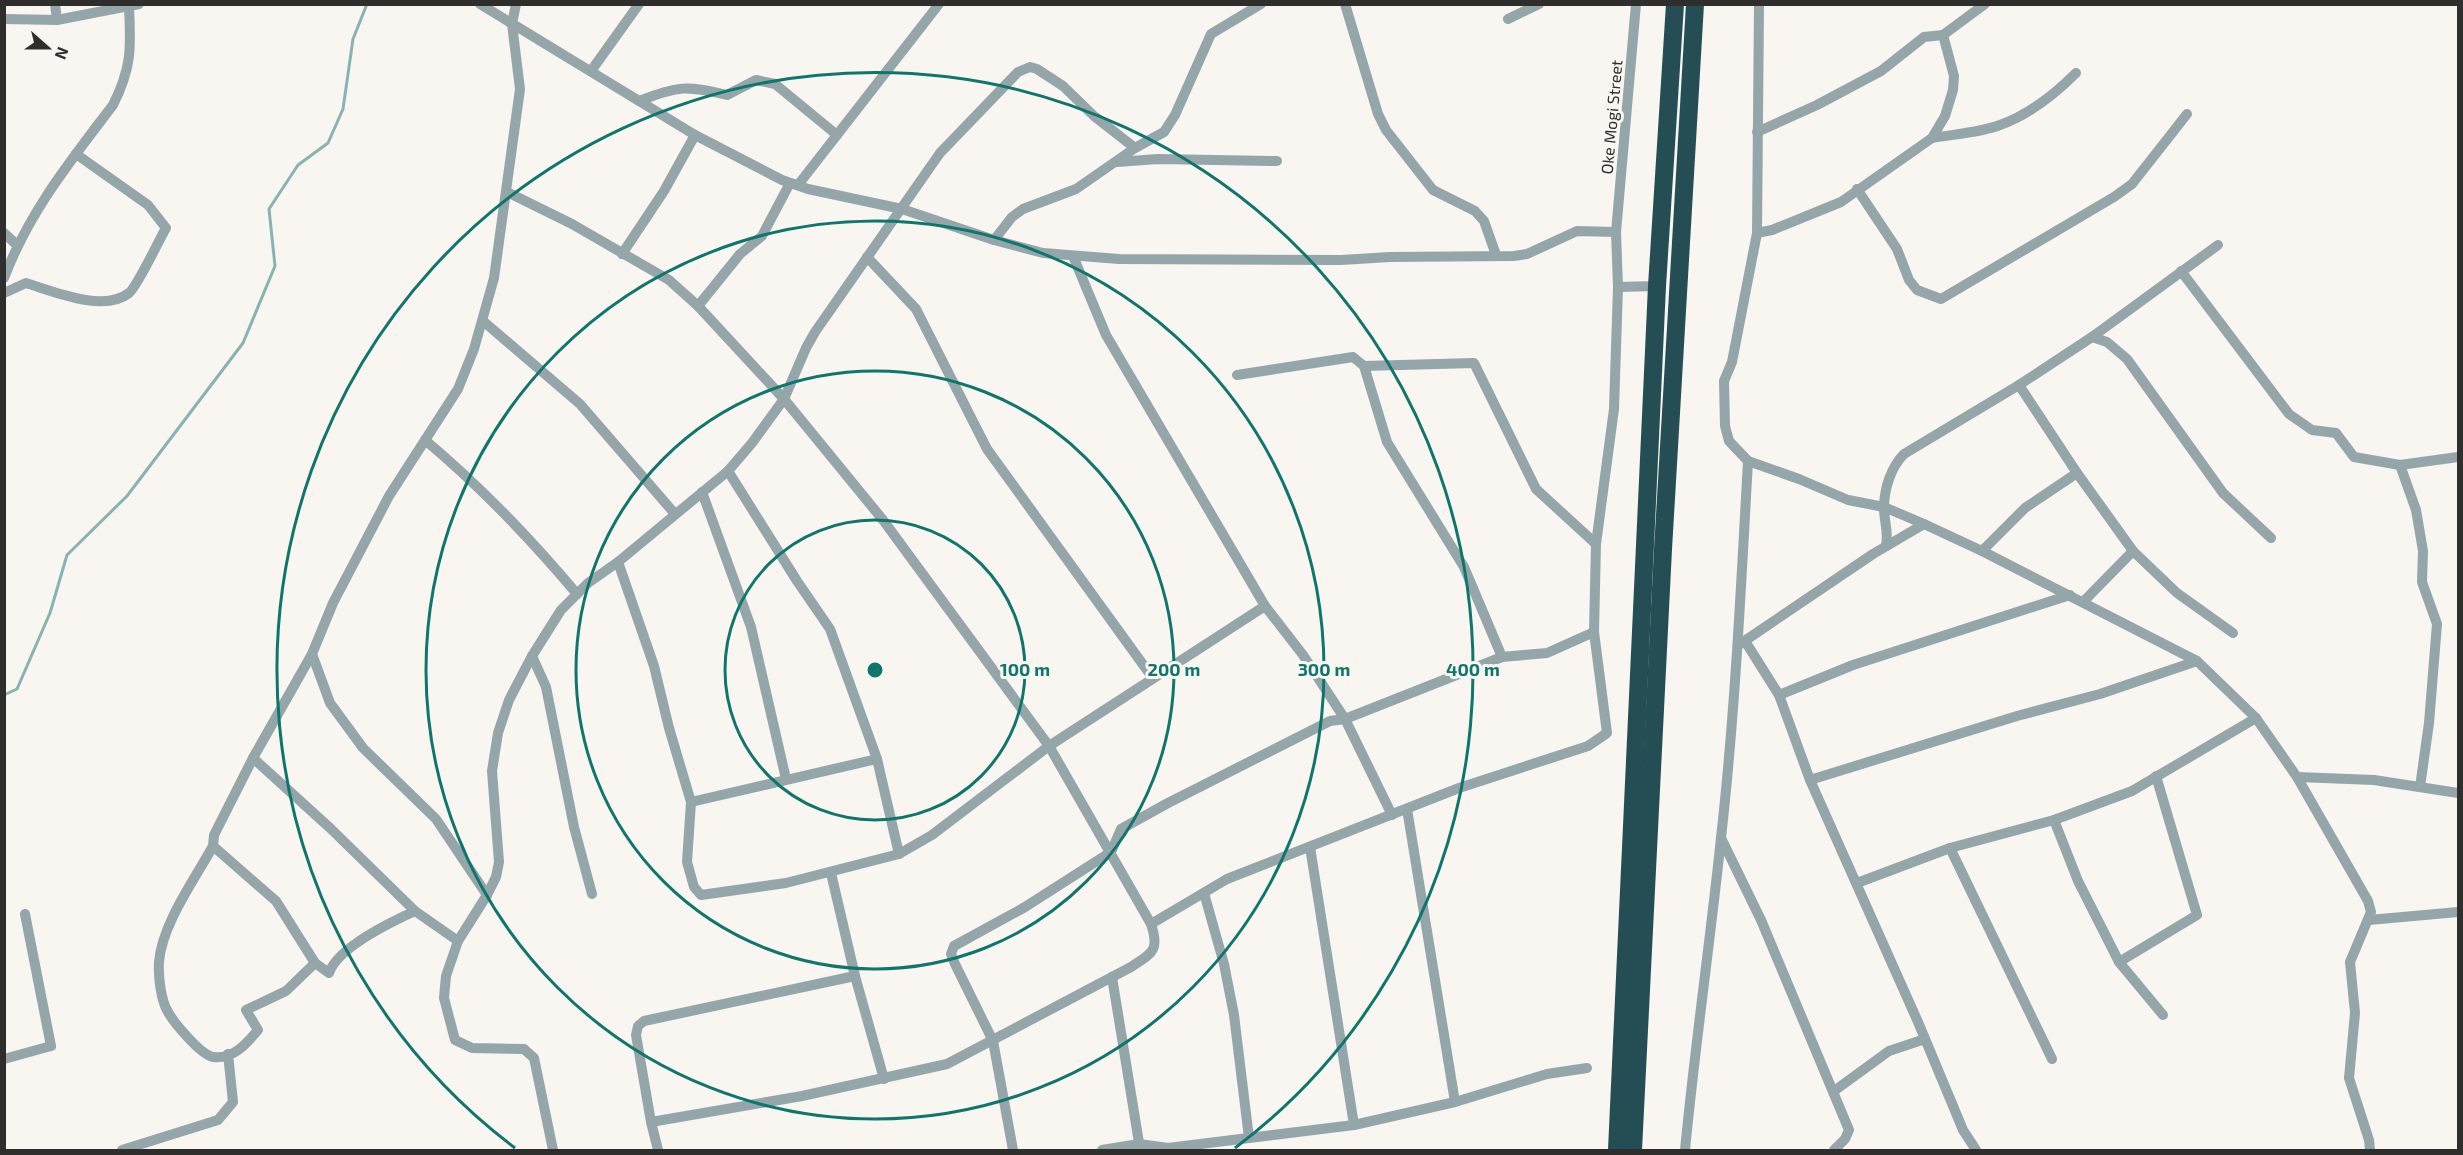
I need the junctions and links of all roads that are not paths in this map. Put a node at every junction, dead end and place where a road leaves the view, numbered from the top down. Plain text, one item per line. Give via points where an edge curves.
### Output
1 (55, 4) edge
2 (480, 4) edge
3 (516, 4) edge
4 (639, 4) edge
5 (939, 4) edge
6 (1261, 4) edge
7 (1345, 4) edge
8 (1539, 4) edge
9 (1636, 4) edge
10 (1675, 4) edge
11 (1695, 4) edge
12 (1759, 4) edge
13 (1985, 4) edge
14 (134, 6) edge
15 (4, 19) edge
16 (1508, 19) dead end
17 (57, 20) junction
18 (512, 24) junction
19 (1943, 35) junction
20 (591, 71) junction
21 (2076, 73) dead end
22 (639, 100) junction
23 (2187, 114) dead end
24 (1756, 132) junction
25 (694, 135) junction
26 (837, 135) junction
27 (1932, 138) junction
28 (1135, 148) junction
29 (76, 154) junction
30 (1277, 161) dead end
31 (1117, 162) junction
32 (794, 184) junction
33 (1857, 189) junction
34 (507, 192) junction
35 (902, 209) junction
36 (1616, 232) junction
37 (4, 233) edge
38 (1757, 233) junction
39 (994, 240) junction
40 (17, 245) junction
41 (2218, 245) dead end
42 (622, 254) junction
43 (1497, 255) junction
44 (1073, 256) junction
45 (867, 257) junction
46 (2181, 271) junction
47 (4, 278) edge
48 (1657, 286) junction
49 (1618, 287) junction
50 (4, 294) edge
51 (698, 306) junction
52 (483, 321) junction
53 (2092, 337) junction
54 (1364, 366) junction
55 (1237, 375) dead end
56 (2019, 385) junction
57 (784, 399) junction
58 (425, 440) junction
59 (2458, 457) edge
60 (1748, 461) junction
61 (2400, 465) junction
62 (728, 471) junction
63 (2077, 473) junction
64 (702, 492) junction
65 (1884, 507) junction
66 (675, 514) junction
67 (1924, 524) junction
68 (2271, 538) dead end
69 (1596, 544) junction
70 (1886, 546) junction
71 (1982, 551) junction
72 (2133, 551) junction
73 (618, 561) junction
74 (577, 594) junction
75 (2070, 595) junction
76 (2082, 602) junction
77 (1265, 606) junction
78 (1594, 632) junction
79 (2233, 633) dead end
80 (1741, 644) junction
81 (312, 654) junction
82 (532, 656) junction
83 (1502, 657) junction
84 (2197, 661) junction
85 (1152, 677) junction
86 (1779, 695) junction
87 (2256, 717) junction
88 (1345, 718) junction
89 (1049, 746) junction
90 (253, 758) junction
91 (877, 759) junction
92 (2156, 776) junction
93 (2297, 777) junction
94 (786, 779) junction
95 (1810, 780) junction
96 (2420, 787) junction
97 (2458, 793) edge
98 (691, 802) junction
99 (1407, 809) junction
100 (1392, 814) junction
101 (2054, 820) junction
102 (1721, 838) junction
103 (213, 846) junction
104 (1310, 846) junction
105 (1950, 848) junction
106 (1111, 852) junction
107 (899, 854) junction
108 (831, 873) junction
109 (1857, 883) junction
110 (1204, 893) junction
111 (592, 894) dead end
112 (487, 895) junction
113 (415, 911) junction
114 (2458, 912) edge
115 (25, 914) dead end
116 (2369, 920) junction
117 (1150, 924) junction
118 (458, 941) junction
119 (2119, 962) junction
120 (315, 963) junction
121 (855, 976) junction
122 (1112, 977) junction
123 (2163, 1015) dead end
124 (1925, 1039) junction
125 (993, 1041) junction
126 (228, 1054) junction
127 (4, 1059) edge
128 (2052, 1059) dead end
129 (1587, 1068) dead end
130 (884, 1079) junction
131 (1834, 1091) junction
132 (1455, 1102) junction
133 (651, 1122) junction
134 (1354, 1125) junction
135 (1249, 1138) junction
136 (1139, 1147) edge
137 (122, 1150) edge
138 (552, 1150) edge
139 (658, 1150) edge
140 (1013, 1150) edge
141 (1102, 1150) edge
142 (1617, 1150) edge
143 (1633, 1150) edge
144 (1685, 1150) edge
145 (1834, 1150) edge
146 (1976, 1150) edge
147 (2370, 1150) edge

1 - 17 street
2 - 18 street
3 - 18 street
4 - 20 street
5 - 26 street
6 - 28 street via 1211,34 1170,125
7 - 43 street via 1386,130 1432,190 1475,211 1484,221
8 - 16 street
9 - 36 street, Oke Mogi Street
10 - 48 highway
11 - 143 highway
12 - 24 street
13 - 19 street
14 - 17 street
14 - 29 street via 128,70 113,105
15 - 17 street
18 - 20 street
18 - 34 street via 520,88
19 - 24 street via 1924,37 1881,71
19 - 27 street via 1954,76 1953,90 1945,116
20 - 22 street
21 - 27 street via 2019,117 1999,126
22 - 25 street
22 - 26 street via 675,88 693,87 727,95 756,80 775,84
23 - 33 street via 2132,184 1941,299 1917,290 1909,280 1897,249
24 - 38 street
25 - 32 street
25 - 42 street via 664,191
26 - 32 street
27 - 33 street
28 - 31 street
28 - 35 street via 1063,86 1030,67 1018,72 940,153
29 - 40 street via 45,196
29 - 50 street via 148,205 166,228 130,292 117,300 85,301 26,284
30 - 31 street
31 - 39 street via 1067,193 1023,209
32 - 35 street
32 - 51 street via 762,236 740,254
33 - 38 street via 1840,201
34 - 42 street
34 - 52 street
35 - 39 street
35 - 45 street
36 - 43 street via 1577,231 1527,254
36 - 49 street, Oke Mogi Street
37 - 40 street
38 - 60 street via 1732,362 1724,381 1729,441
39 - 44 street via 1043,253
40 - 47 street
41 - 46 street
42 - 51 street via 669,280
43 - 44 street via 1341,260
44 - 77 street via 1106,335
45 - 57 street via 806,348
45 - 85 street via 916,309 987,449
46 - 53 street
46 - 61 street via 2289,414 2312,430 2336,433 2354,457
48 - 49 street
48 - 142 highway
49 - 69 street, Oke Mogi Street via 1614,409
51 - 57 street
52 - 58 street via 458,389
52 - 66 street via 580,404
53 - 56 street
53 - 68 street via 2107,342 2127,359 2223,493
54 - 55 street via 1353,357
54 - 69 street via 1474,363 1536,489
54 - 83 street via 1387,442 1464,567
56 - 63 street
56 - 65 street via 1904,454 1890,474
57 - 62 street
57 - 89 street via 883,520
58 - 74 street via 471,479 537,546
58 - 81 street via 389,496 353,564
59 - 61 street
60 - 65 street via 1848,500
60 - 80 street
61 - 96 street via 2416,510 2424,551 2422,582 2438,624
62 - 64 street
62 - 91 street via 830,629
63 - 71 street via 2025,508
63 - 72 street
64 - 66 street
64 - 94 street via 751,627
65 - 67 street
65 - 70 street
66 - 73 street
67 - 70 street
67 - 71 street
69 - 78 street, Oke Mogi Street
70 - 80 street
71 - 75 street
72 - 76 street
72 - 79 street via 2177,593
73 - 74 street
73 - 98 street via 654,666
74 - 82 street via 561,610
75 - 76 street
75 - 86 street via 1864,662
76 - 84 street
77 - 85 street
77 - 88 street
78 - 83 street via 1547,653
78 - 99 street, Oke Mogi Street via 1606,733 1588,746
80 - 86 street
80 - 102 street
81 - 90 street
81 - 112 street via 330,703 363,748 436,819
82 - 111 street via 546,687 574,827
82 - 112 street via 509,700 498,733 492,771 499,862
83 - 88 street
84 - 87 street
84 - 95 street via 2100,694
85 - 89 street
86 - 95 street
87 - 92 street
87 - 93 street
88 - 100 street
88 - 106 street via 1330,721 1131,824 1121,830
89 - 106 street
89 - 107 street via 932,835
90 - 103 street via 214,835
90 - 113 street
91 - 94 street
91 - 107 street
92 - 101 street via 2132,791
92 - 119 street via 2197,915
93 - 96 street via 2374,780
93 - 116 street via 2368,901
94 - 98 street
95 - 109 street
96 - 97 street
98 - 108 street via 687,862 694,887 701,896
99 - 100 street
99 - 132 street
100 - 104 street
101 - 105 street
101 - 119 street via 2078,881
102 - 131 street via 1761,920
102 - 144 street
103 - 120 street via 276,901
103 - 126 street via 171,920 159,962 167,1011 202,1053 214,1057
104 - 110 street via 1227,879
104 - 134 street
105 - 109 street
105 - 128 street
106 - 117 street
106 - 125 street via 1025,907 954,946 951,954
107 - 108 street
108 - 121 street
109 - 124 street
110 - 117 street
110 - 135 street via 1234,1015
112 - 118 street
113 - 118 street
113 - 120 street via 378,928 333,962 329,973
114 - 116 street
115 - 127 street via 51,1046
116 - 147 street via 2350,962 2355,1013 2349,1078
117 - 122 street via 1156,941 1152,953
118 - 138 street via 451,956 444,998 455,1040 472,1048 524,1049 530,1053
119 - 123 street
120 - 126 street via 286,991 246,1010 258,1030 242,1048
121 - 130 street
121 - 133 street via 644,1020 636,1035
122 - 125 street
122 - 136 street
124 - 131 street via 1889,1051
124 - 146 street via 1963,1130
125 - 130 street via 947,1064
125 - 140 street
126 - 137 street via 233,1102 218,1120
129 - 132 street via 1547,1074
130 - 133 street
131 - 145 street via 1849,1130
132 - 134 street
133 - 139 street
134 - 135 street
135 - 136 street via 1168,1148
136 - 141 street

